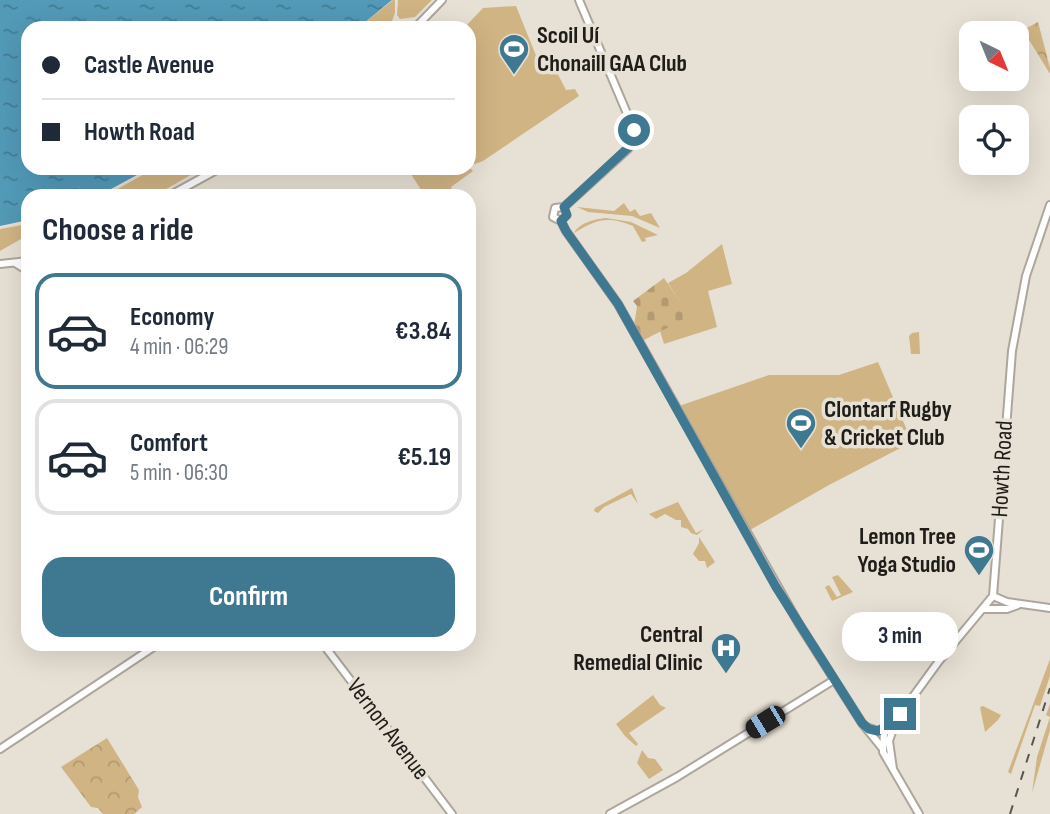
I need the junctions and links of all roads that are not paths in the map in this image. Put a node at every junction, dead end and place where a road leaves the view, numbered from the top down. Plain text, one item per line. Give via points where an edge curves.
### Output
1 (442, 0) edge
2 (579, 0) edge
3 (422, 21) edge
4 (207, 175) edge
5 (182, 189) edge
6 (1050, 205) edge
7 (564, 207) junction
8 (561, 221) junction
9 (15, 262) junction
10 (21, 262) edge
11 (0, 264) edge
12 (21, 266) edge
13 (993, 596) junction
14 (1020, 604) junction
15 (1050, 607) edge
16 (983, 609) junction
17 (148, 651) edge
18 (328, 651) edge
19 (834, 680) junction
20 (904, 708) junction
21 (862, 723) junction
22 (887, 726) junction
23 (886, 748) junction
24 (0, 749) edge
25 (452, 814) edge
26 (610, 814) edge
27 (919, 814) edge

1 - 3 street
2 - 7 street via 635,139
4 - 5 street
6 - 13 street, Howth Road via 1026,276 1012,351
7 - 8 street via 567,215
7 - 8 street via 556,206 552,213
8 - 19 street via 618,304
9 - 10 street
9 - 11 street
9 - 12 street
13 - 14 street
13 - 16 street
14 - 15 street
14 - 16 street
16 - 20 street
17 - 24 street
18 - 25 street, Vernon Avenue
19 - 21 street
19 - 26 street
20 - 22 street
20 - 23 street
21 - 22 street via 876,731
21 - 23 street
22 - 23 street
23 - 27 street via 888,763

